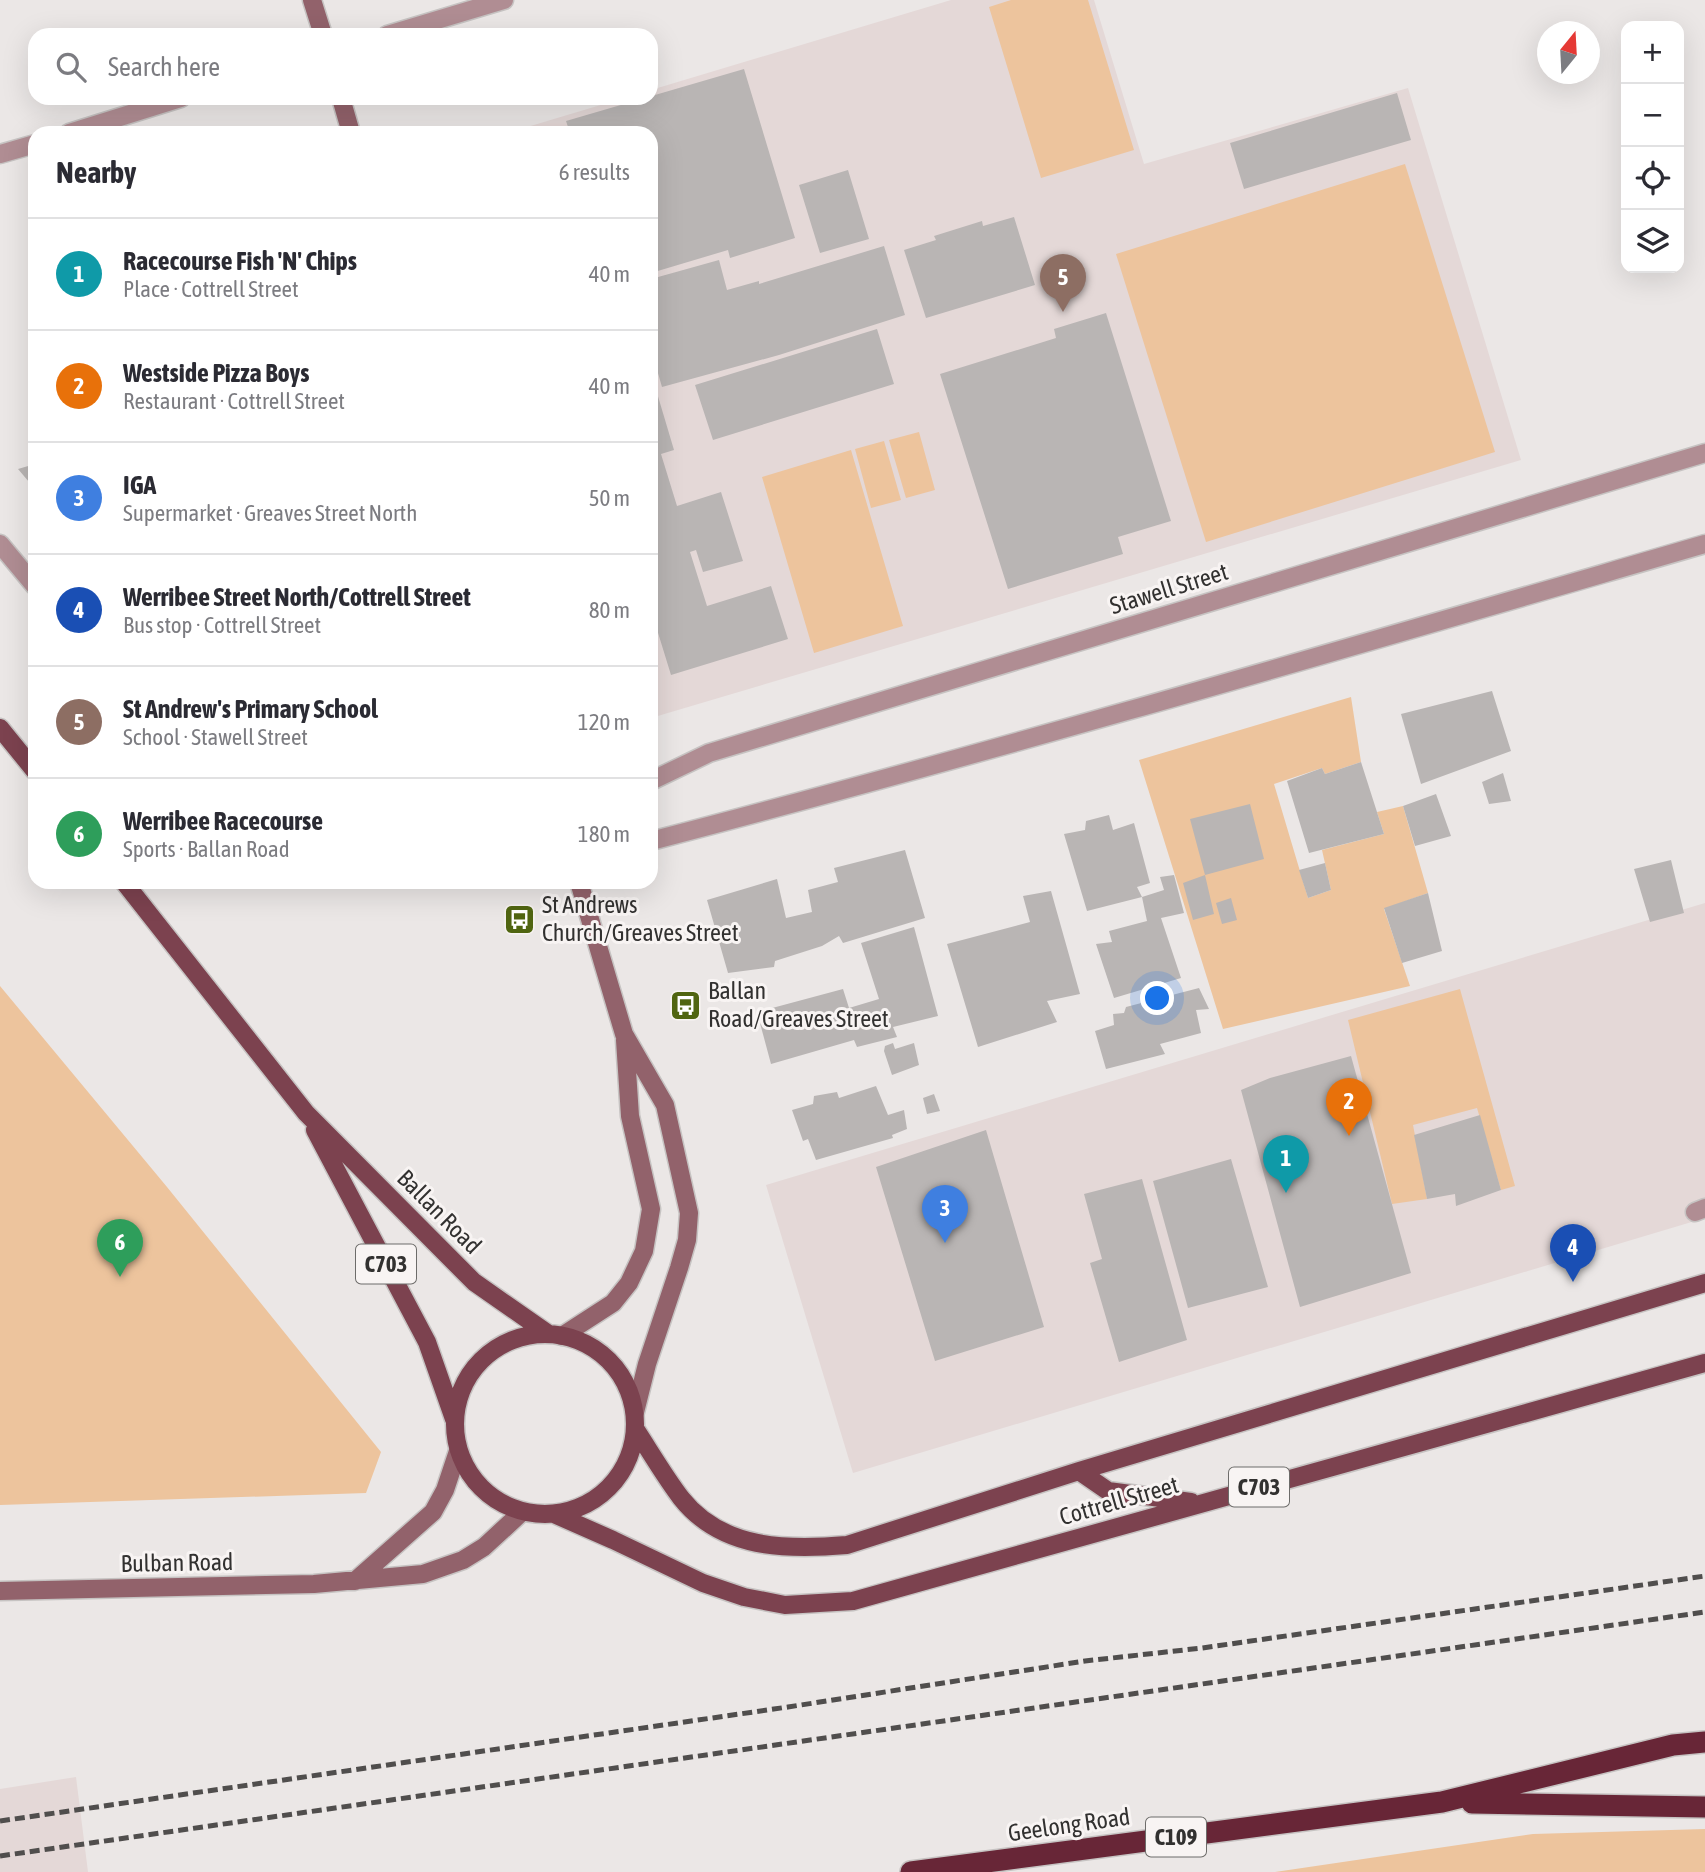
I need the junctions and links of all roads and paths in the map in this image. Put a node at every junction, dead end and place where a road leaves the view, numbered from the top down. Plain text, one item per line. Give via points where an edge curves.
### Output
1 (312, 0) edge
2 (504, 0) edge
3 (321, 28) edge
4 (410, 28) edge
5 (159, 105) edge
6 (343, 105) edge
7 (91, 126) edge
8 (349, 126) edge
9 (28, 146) edge
10 (0, 154) edge
11 (1705, 453) edge
12 (0, 544) edge
13 (1705, 544) edge
14 (28, 578) edge
15 (0, 728) edge
16 (28, 762) edge
17 (658, 777) edge
18 (658, 839) edge
19 (130, 889) edge
20 (581, 889) edge
21 (624, 1034) junction
22 (306, 1113) junction
23 (1705, 1283) edge
24 (554, 1335) junction
25 (1705, 1363) edge
26 (635, 1412) junction
27 (454, 1419) junction
28 (636, 1430) junction
29 (458, 1451) junction
30 (1080, 1471) junction
31 (1201, 1503) junction
32 (522, 1512) junction
33 (554, 1514) junction
34 (355, 1581) junction
35 (0, 1591) edge
36 (1705, 1742) edge
37 (1442, 1802) junction
38 (1705, 1807) edge
39 (911, 1872) edge

1 - 3 street
2 - 4 street
5 - 7 street
6 - 8 street
9 - 10 street
11 - 17 street, Stawell Street via 709,753
12 - 14 street
13 - 18 street via 998,749
15 - 16 main road
19 - 22 main road, Ballan Road / C703
20 - 21 street
21 - 24 street via 630,1116 650,1209 644,1251 629,1283 613,1303
21 - 26 street via 665,1105 689,1213 687,1240
22 - 24 main road, Ballan Road / C703 via 474,1282
22 - 27 main road, Ballan Road / C703 via 427,1342
23 - 30 main road, Cottrell Street
24 - 26 main road, C703 via 578,1339 606,1357 626,1382
24 - 27 main road, C703 via 519,1337 491,1351 461,1389
25 - 31 main road, Cottrell Street / C703
26 - 28 main road, C703
27 - 29 main road, C703
28 - 30 main road, Cottrell Street via 683,1500 708,1523 774,1548 846,1545
28 - 33 main road, C703 via 628,1461 610,1488 584,1506
29 - 32 main road, C703 via 469,1474 491,1496
29 - 34 street via 433,1512
30 - 31 main road via 1108,1491
31 - 33 main road, Cottrell Street / C703 via 853,1601 785,1605 703,1583
32 - 33 main road, C703
32 - 34 street, Bulban Road via 463,1560 423,1574
34 - 35 street, Bulban Road
36 - 37 highway, Geelong Road / C109 via 1673,1745
37 - 38 highway, Geelong Road / C109
37 - 39 highway, Geelong Road / C109

